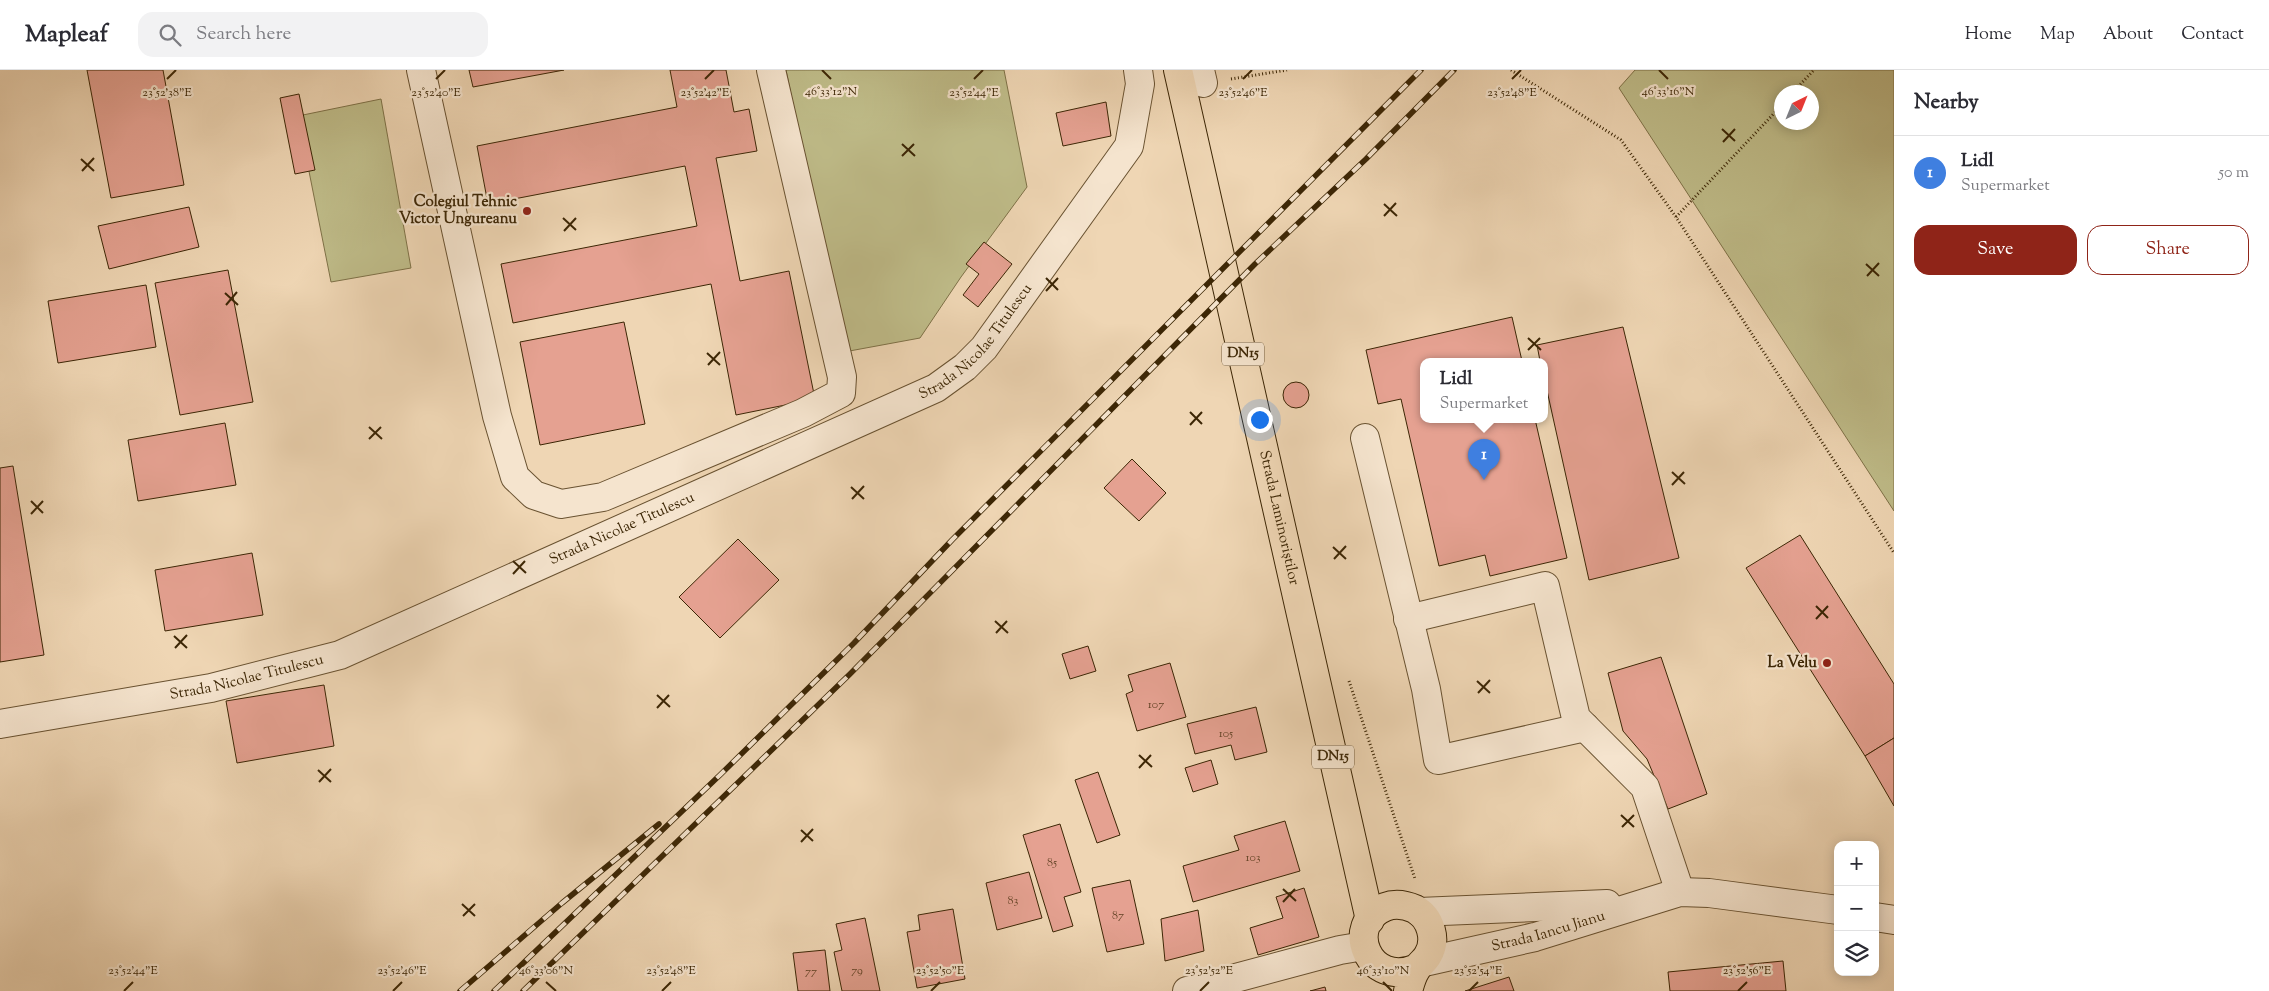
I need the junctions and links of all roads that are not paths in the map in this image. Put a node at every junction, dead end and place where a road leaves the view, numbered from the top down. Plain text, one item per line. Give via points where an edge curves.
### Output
1 (421, 70) edge
2 (771, 70) edge
3 (1138, 70) edge
4 (1178, 70) edge
5 (1365, 438) dead end
6 (1408, 619) junction
7 (0, 724) edge
8 (1585, 728) junction
9 (1360, 876) junction
10 (1680, 892) junction
11 (1641, 902) junction
12 (1408, 908) junction
13 (1834, 909) edge
14 (1879, 918) edge
15 (1894, 920) edge
16 (1367, 951) edge
17 (1416, 974) edge
18 (1186, 991) edge

1 - 2 street via 497,416 515,477 534,495 561,504 603,497 803,413 841,393 842,377
3 - 7 street, Strada Nicolae Titulescu via 1140,84 1129,146 984,348 936,388 340,655 211,688
4 - 9 main road, Strada Laminoriștilor / DN15
5 - 6 street
6 - 8 street via 1545,586 1576,718
6 - 8 street via 1426,689 1438,760
8 - 10 street via 1645,787
9 - 12 main road
9 - 16 main road, Strada Laminoriștilor / DN15
10 - 11 street, Strada Iancu Jianu
10 - 13 street, Strada Iancu Jianu
11 - 12 street, Strada Iancu Jianu
11 - 17 street, Strada Iancu Jianu
12 - 16 main road via 1385,907 1375,913
12 - 17 main road via 1427,921 1432,932 1433,942
14 - 15 street
16 - 17 main road via 1386,972
16 - 18 street

